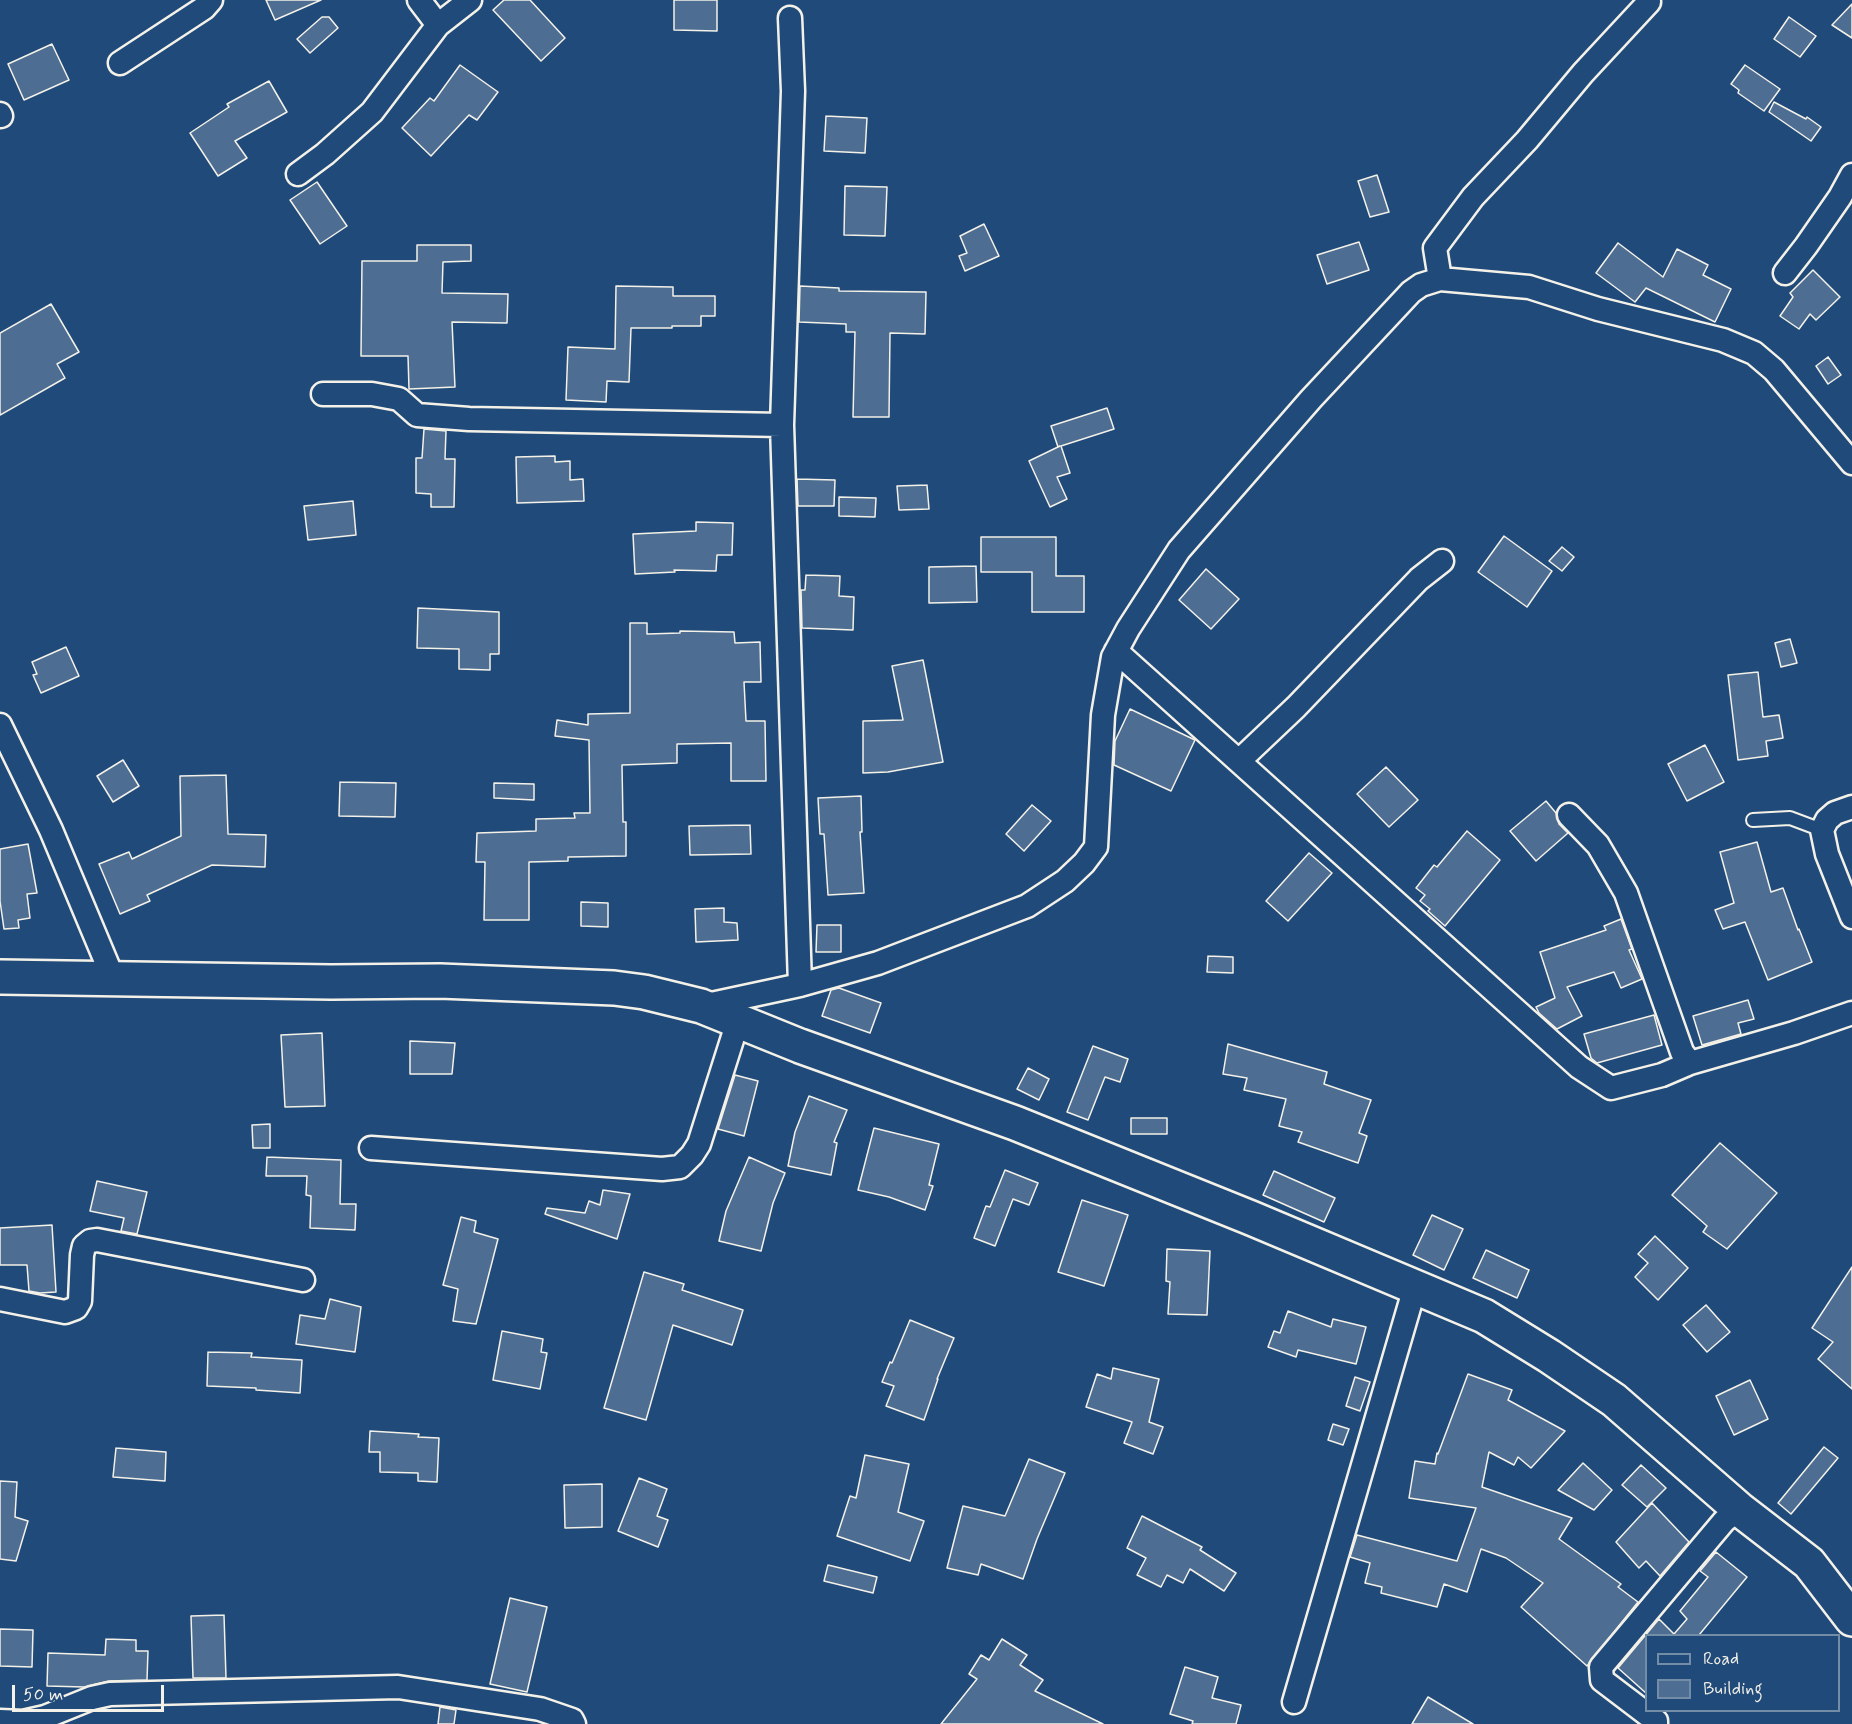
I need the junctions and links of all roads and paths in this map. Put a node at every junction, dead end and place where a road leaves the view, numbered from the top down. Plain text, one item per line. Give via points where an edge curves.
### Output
1 (212, 0) edge
2 (418, 0) edge
3 (470, 0) edge
4 (1650, 1) edge
5 (790, 18) dead end
6 (438, 25) junction
7 (120, 63) dead end
8 (298, 174) dead end
9 (1852, 175) edge
10 (1785, 273) dead end
11 (1440, 279) junction
12 (323, 394) dead end
13 (782, 425) junction
14 (1852, 464) edge
15 (1442, 561) dead end
16 (1116, 651) junction
17 (0, 725) edge
18 (1239, 761) junction
19 (1852, 807) edge
20 (1569, 815) dead end
21 (1753, 820) dead end
22 (1822, 830) junction
23 (1852, 917) edge
24 (0, 977) edge
25 (113, 978) junction
26 (800, 985) junction
27 (700, 1006) junction
28 (1852, 1012) edge
29 (738, 1022) junction
30 (1690, 1064) junction
31 (371, 1148) dead end
32 (303, 1280) dead end
33 (1415, 1287) junction
34 (0, 1299) edge
35 (1739, 1509) junction
36 (1852, 1619) edge
37 (1293, 1702) dead end
38 (0, 1721) edge
39 (574, 1724) edge
40 (1656, 1724) edge

1 - 7 street
2 - 6 street
3 - 6 street
4 - 11 street via 1473,197 1435,248
5 - 13 street via 792,91
6 - 8 street via 372,112
9 - 10 street
11 - 14 street via 1529,287 1598,309 1723,340 1754,353 1774,370
11 - 16 street via 1411,292 1186,541
12 - 13 street via 372,394 399,399 417,415 469,419
13 - 26 street
15 - 18 street via 1419,579 1296,708
16 - 18 street
16 - 26 street via 1103,715 1096,847 1084,863 1027,906 878,963
17 - 25 street via 51,830
18 - 30 street via 1579,1067 1611,1088
19 - 22 street via 1835,813
20 - 30 street via 1598,845 1626,892 1682,1052
21 - 22 lane via 1791,818
22 - 23 street via 1827,854
24 - 25 street
25 - 27 street via 440,981 614,988
26 - 27 street
27 - 29 street
28 - 30 street
29 - 31 street via 699,1144 680,1167
29 - 33 street via 1015,1123
32 - 34 street via 98,1240 84,1246 76,1308 65,1312
33 - 35 street via 1484,1316 1566,1367 1614,1400
33 - 37 street
35 - 36 street via 1809,1563
35 - 40 street via 1724,1521 1601,1667 1602,1680
38 - 39 street via 23,1722 45,1717 110,1694 398,1687 540,1709

